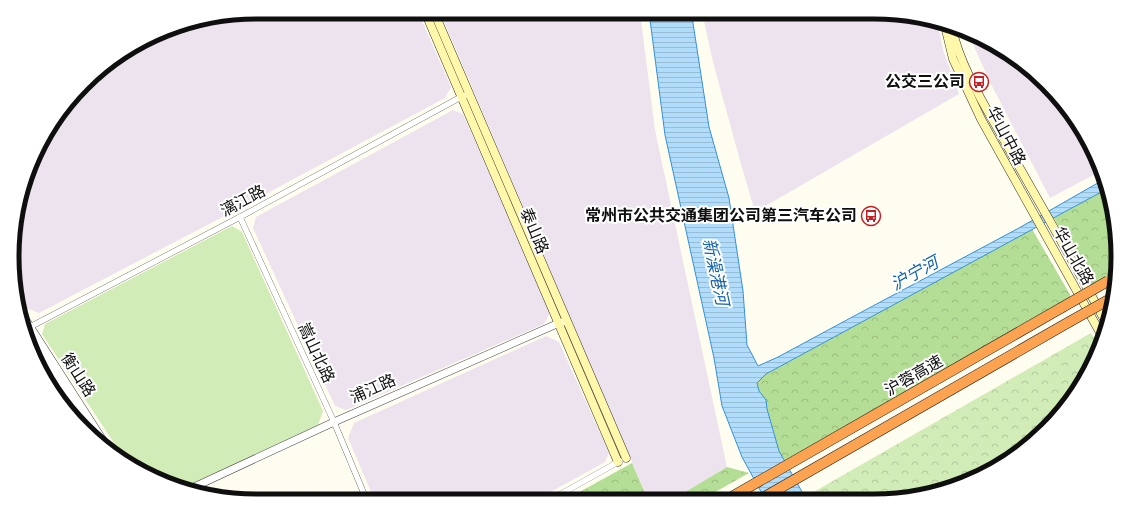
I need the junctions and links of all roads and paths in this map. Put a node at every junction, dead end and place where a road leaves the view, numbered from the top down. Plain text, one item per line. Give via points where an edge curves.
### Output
1 (428, 19) edge
2 (437, 19) edge
3 (947, 31) edge
4 (954, 33) edge
5 (465, 96) junction
6 (1042, 207) joint
7 (1032, 211) joint
8 (240, 217) junction
9 (1109, 281) edge
10 (1106, 301) edge
11 (1103, 318) edge
12 (563, 322) junction
13 (30, 327) edge
14 (1099, 330) edge
15 (32, 332) edge
16 (38, 350) edge
17 (78, 413) edge
18 (334, 422) junction
19 (98, 433) edge
20 (622, 460) joint
21 (196, 486) edge
22 (364, 494) edge
23 (561, 494) edge
24 (738, 494) edge
25 (770, 494) edge

1 - 5 main road, 泰山路
2 - 5 main road, 泰山路
3 - 7 main road, 华山中路 via 953,59 980,120
4 - 6 main road, 华山中路 via 975,86
5 - 8 street, 漓江路
5 - 12 main road, 泰山路
6 - 11 main road, 华山北路
7 - 14 main road, 华山北路
8 - 13 street, 漓江路
8 - 18 street, 嵩山北路
9 - 24 highway, 沪蓉高速, bridge
10 - 25 highway, 沪蓉高速, bridge
12 - 18 street, 浦江路
12 - 20 main road, 泰山路
15 - 19 street, 衡山路
16 - 17 street, 衡山路
18 - 21 street, 浦江路
18 - 22 street, 嵩山北路
20 - 23 street

